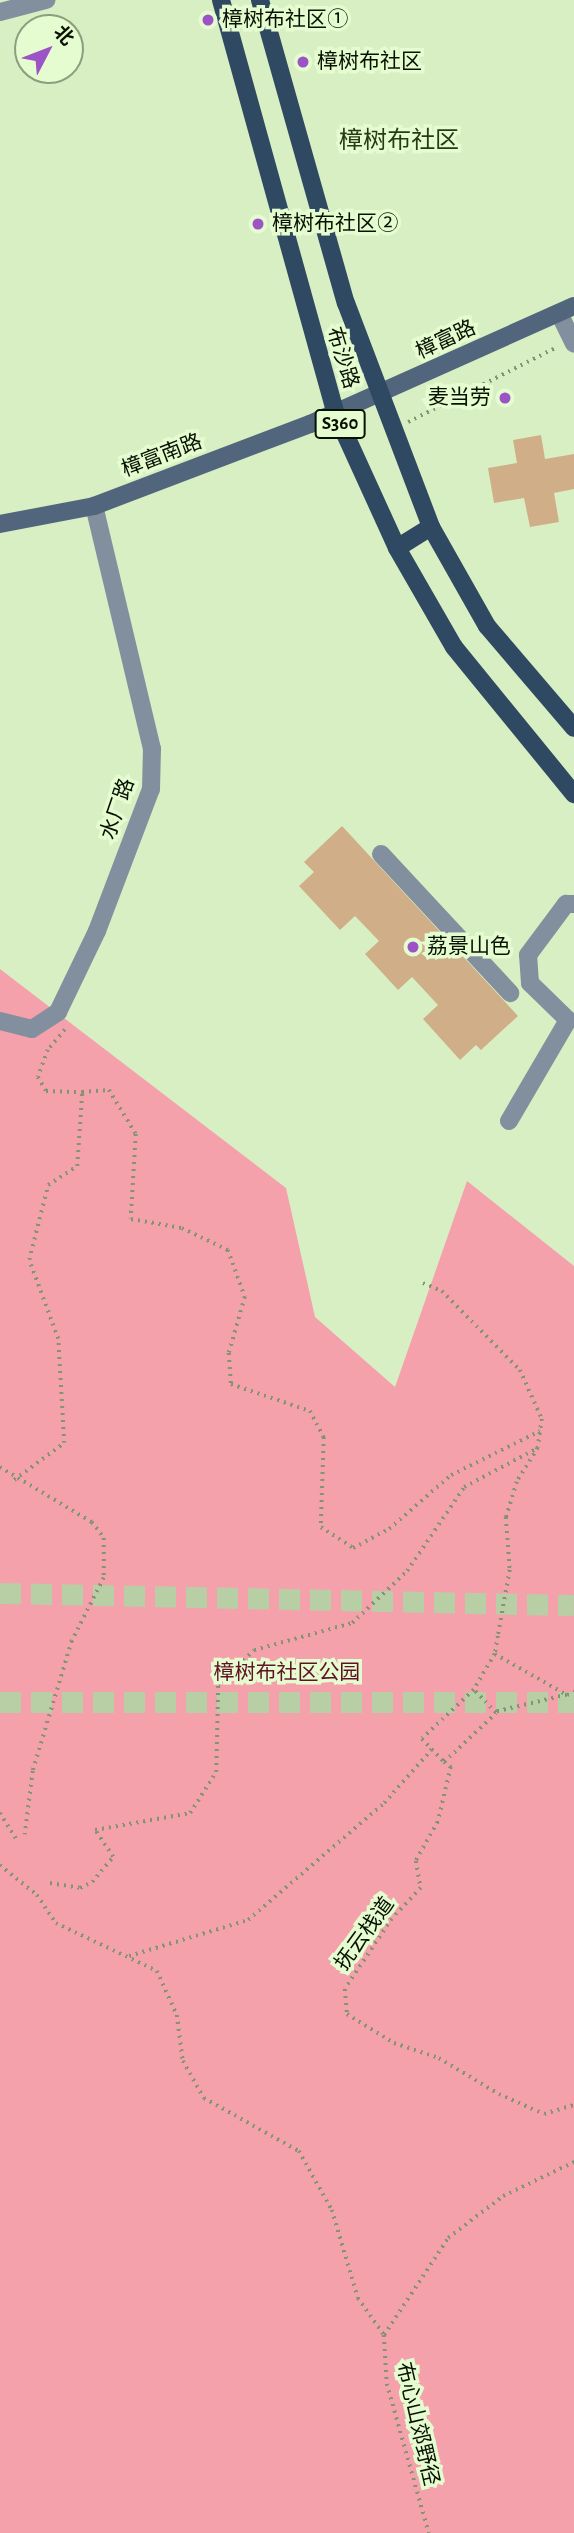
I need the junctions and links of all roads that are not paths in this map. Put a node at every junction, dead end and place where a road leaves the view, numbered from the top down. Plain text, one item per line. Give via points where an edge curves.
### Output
1 (10, 0) edge
2 (46, 0) edge
3 (221, 0) edge
4 (260, 0) edge
5 (0, 3) edge
6 (0, 12) edge
7 (566, 309) edge
8 (573, 342) edge
9 (377, 395) junction
10 (336, 414) junction
11 (94, 506) junction
12 (0, 524) edge
13 (431, 527) junction
14 (397, 548) junction
15 (574, 728) edge
16 (574, 794) edge
17 (381, 854) dead end
18 (574, 904) edge
19 (510, 993) dead end
20 (0, 1021) edge
21 (509, 1121) dead end

1 - 5 street
2 - 6 street
3 - 10 main road, 布沙路 / S360
4 - 9 main road, 布沙路 / S360
7 - 8 street
7 - 9 street, 樟富路
9 - 10 street, 樟富路
9 - 13 main road, 布沙路 / S360
10 - 11 street, 樟富南路
10 - 14 main road, 布沙路 / S360
11 - 12 street, 樟富南路
11 - 20 street, 水厂路 via 155,768 97,931 58,1012 32,1029
13 - 14 main road
13 - 15 main road, 布沙路 / S360 via 487,626
14 - 16 main road, 布沙路 / S360 via 454,647
17 - 19 street
18 - 21 street via 566,904 528,955 530,983 568,1020

